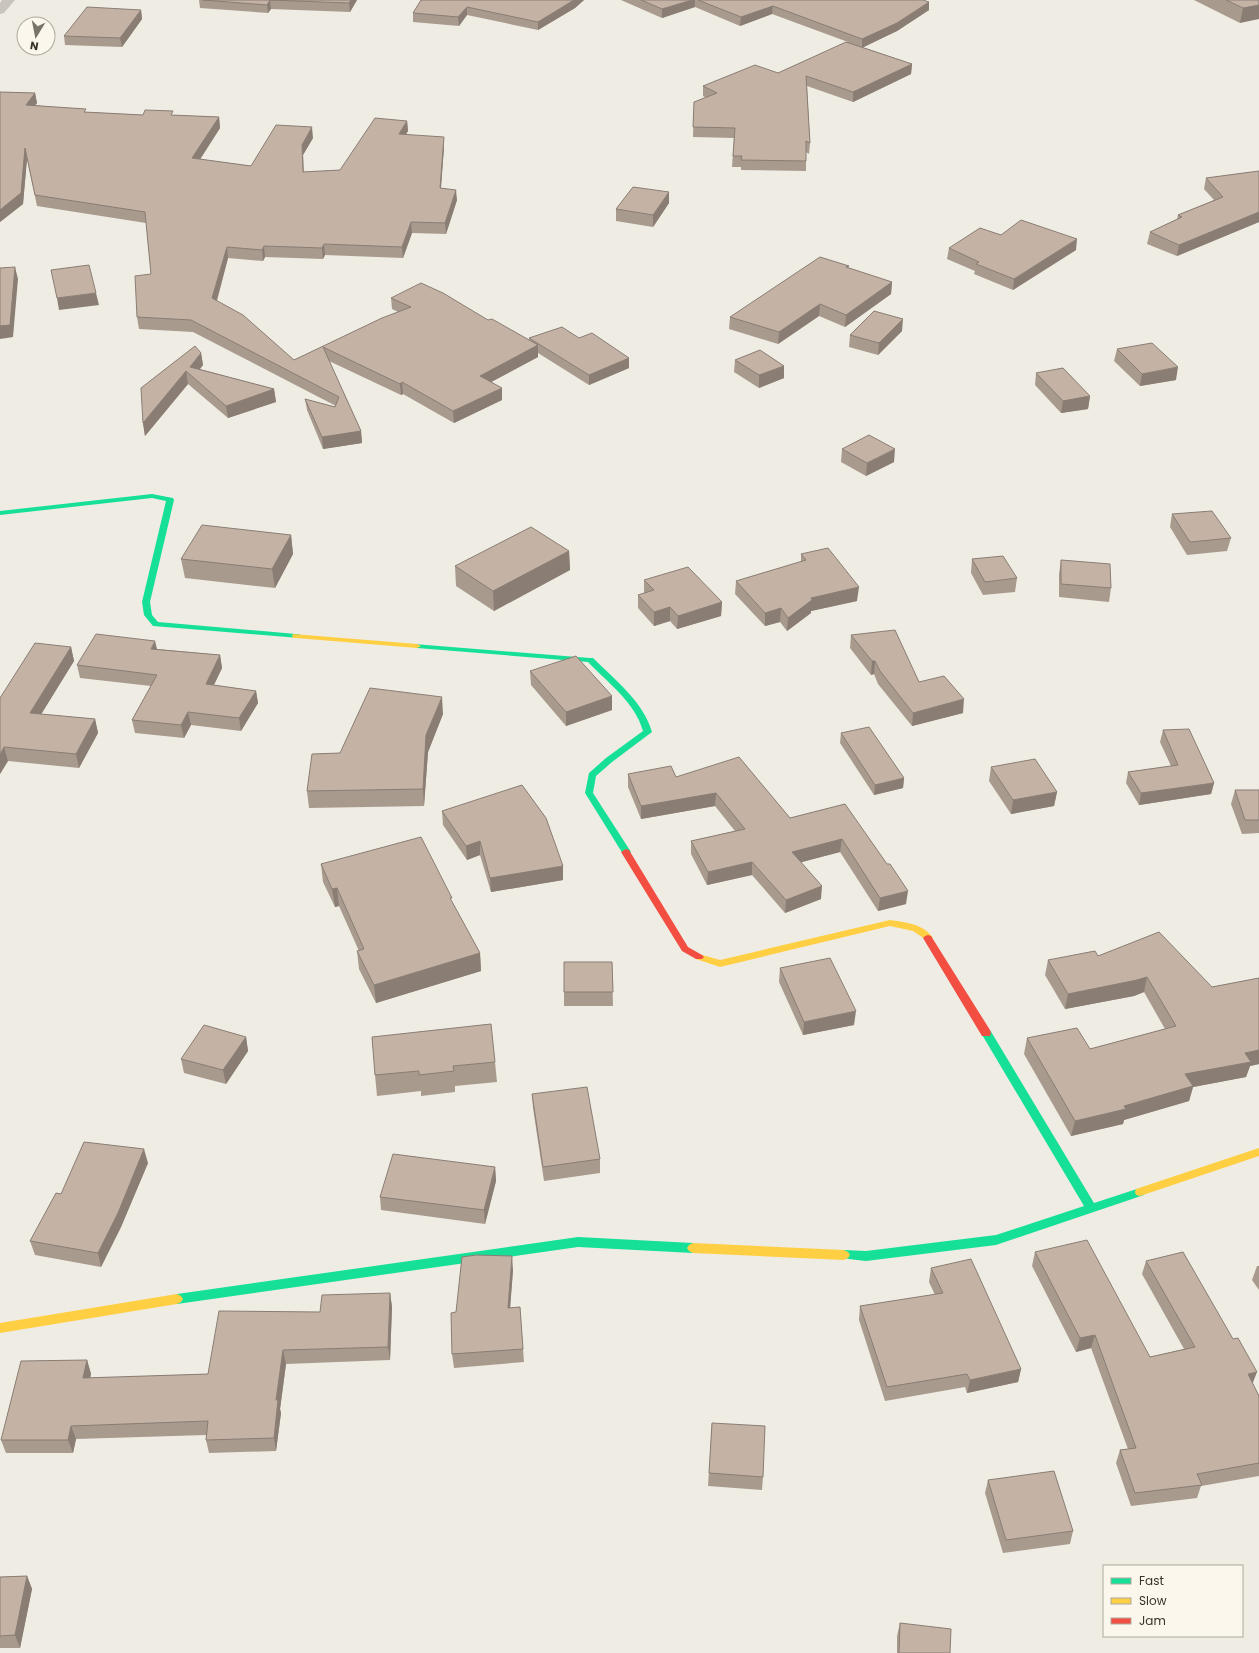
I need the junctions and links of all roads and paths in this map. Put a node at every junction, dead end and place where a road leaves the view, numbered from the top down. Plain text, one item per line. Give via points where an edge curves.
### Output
1 (10, 0) edge
2 (0, 10) edge
3 (0, 513) edge
4 (1259, 1152) edge
5 (1091, 1208) junction
6 (0, 1328) edge

1 - 2 street
3 - 5 street via 152,496 170,500 146,602 148,615 156,624 590,660 641,712 647,723 648,732 592,775 589,793 685,949 703,960 720,964 890,923 926,934
4 - 5 street
5 - 6 street via 996,1240 866,1256 578,1242 176,1299

